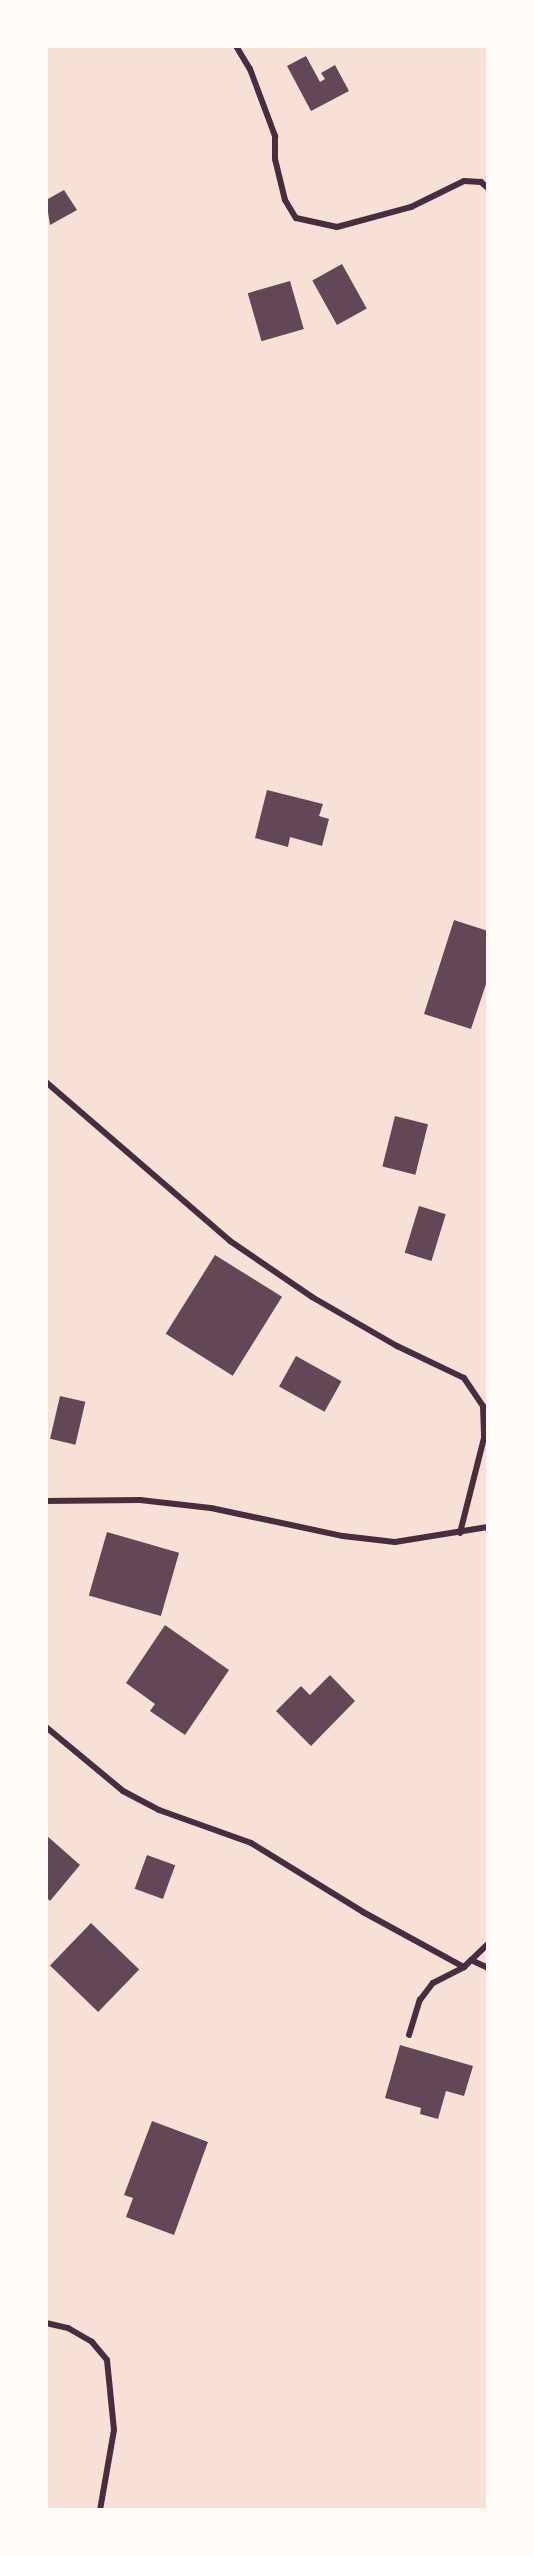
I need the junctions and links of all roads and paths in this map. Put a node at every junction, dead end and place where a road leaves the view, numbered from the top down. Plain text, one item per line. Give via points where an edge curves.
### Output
1 (237, 46) edge
2 (488, 188) edge
3 (46, 1082) edge
4 (485, 1404) edge
5 (46, 1501) edge
6 (488, 1527) edge
7 (460, 1533) junction
8 (46, 1727) edge
9 (488, 1944) edge
10 (471, 1960) junction
11 (464, 1967) junction
12 (488, 1968) edge
13 (409, 2035) dead end
14 (46, 2323) edge
15 (100, 2510) edge

1 - 2 street via 250,69 275,136 275,159 285,200 296,218 337,227 411,207 464,181 481,182
3 - 4 street via 230,1241 312,1297 396,1346 464,1378
4 - 7 street via 484,1438
5 - 7 street via 164,1502 395,1542
6 - 7 street
8 - 11 street via 123,1791 159,1810 251,1843 363,1912
9 - 10 street
10 - 11 street
10 - 12 street
11 - 13 street via 433,1983 420,2000
14 - 15 street via 68,2328 92,2342 107,2360 114,2430

